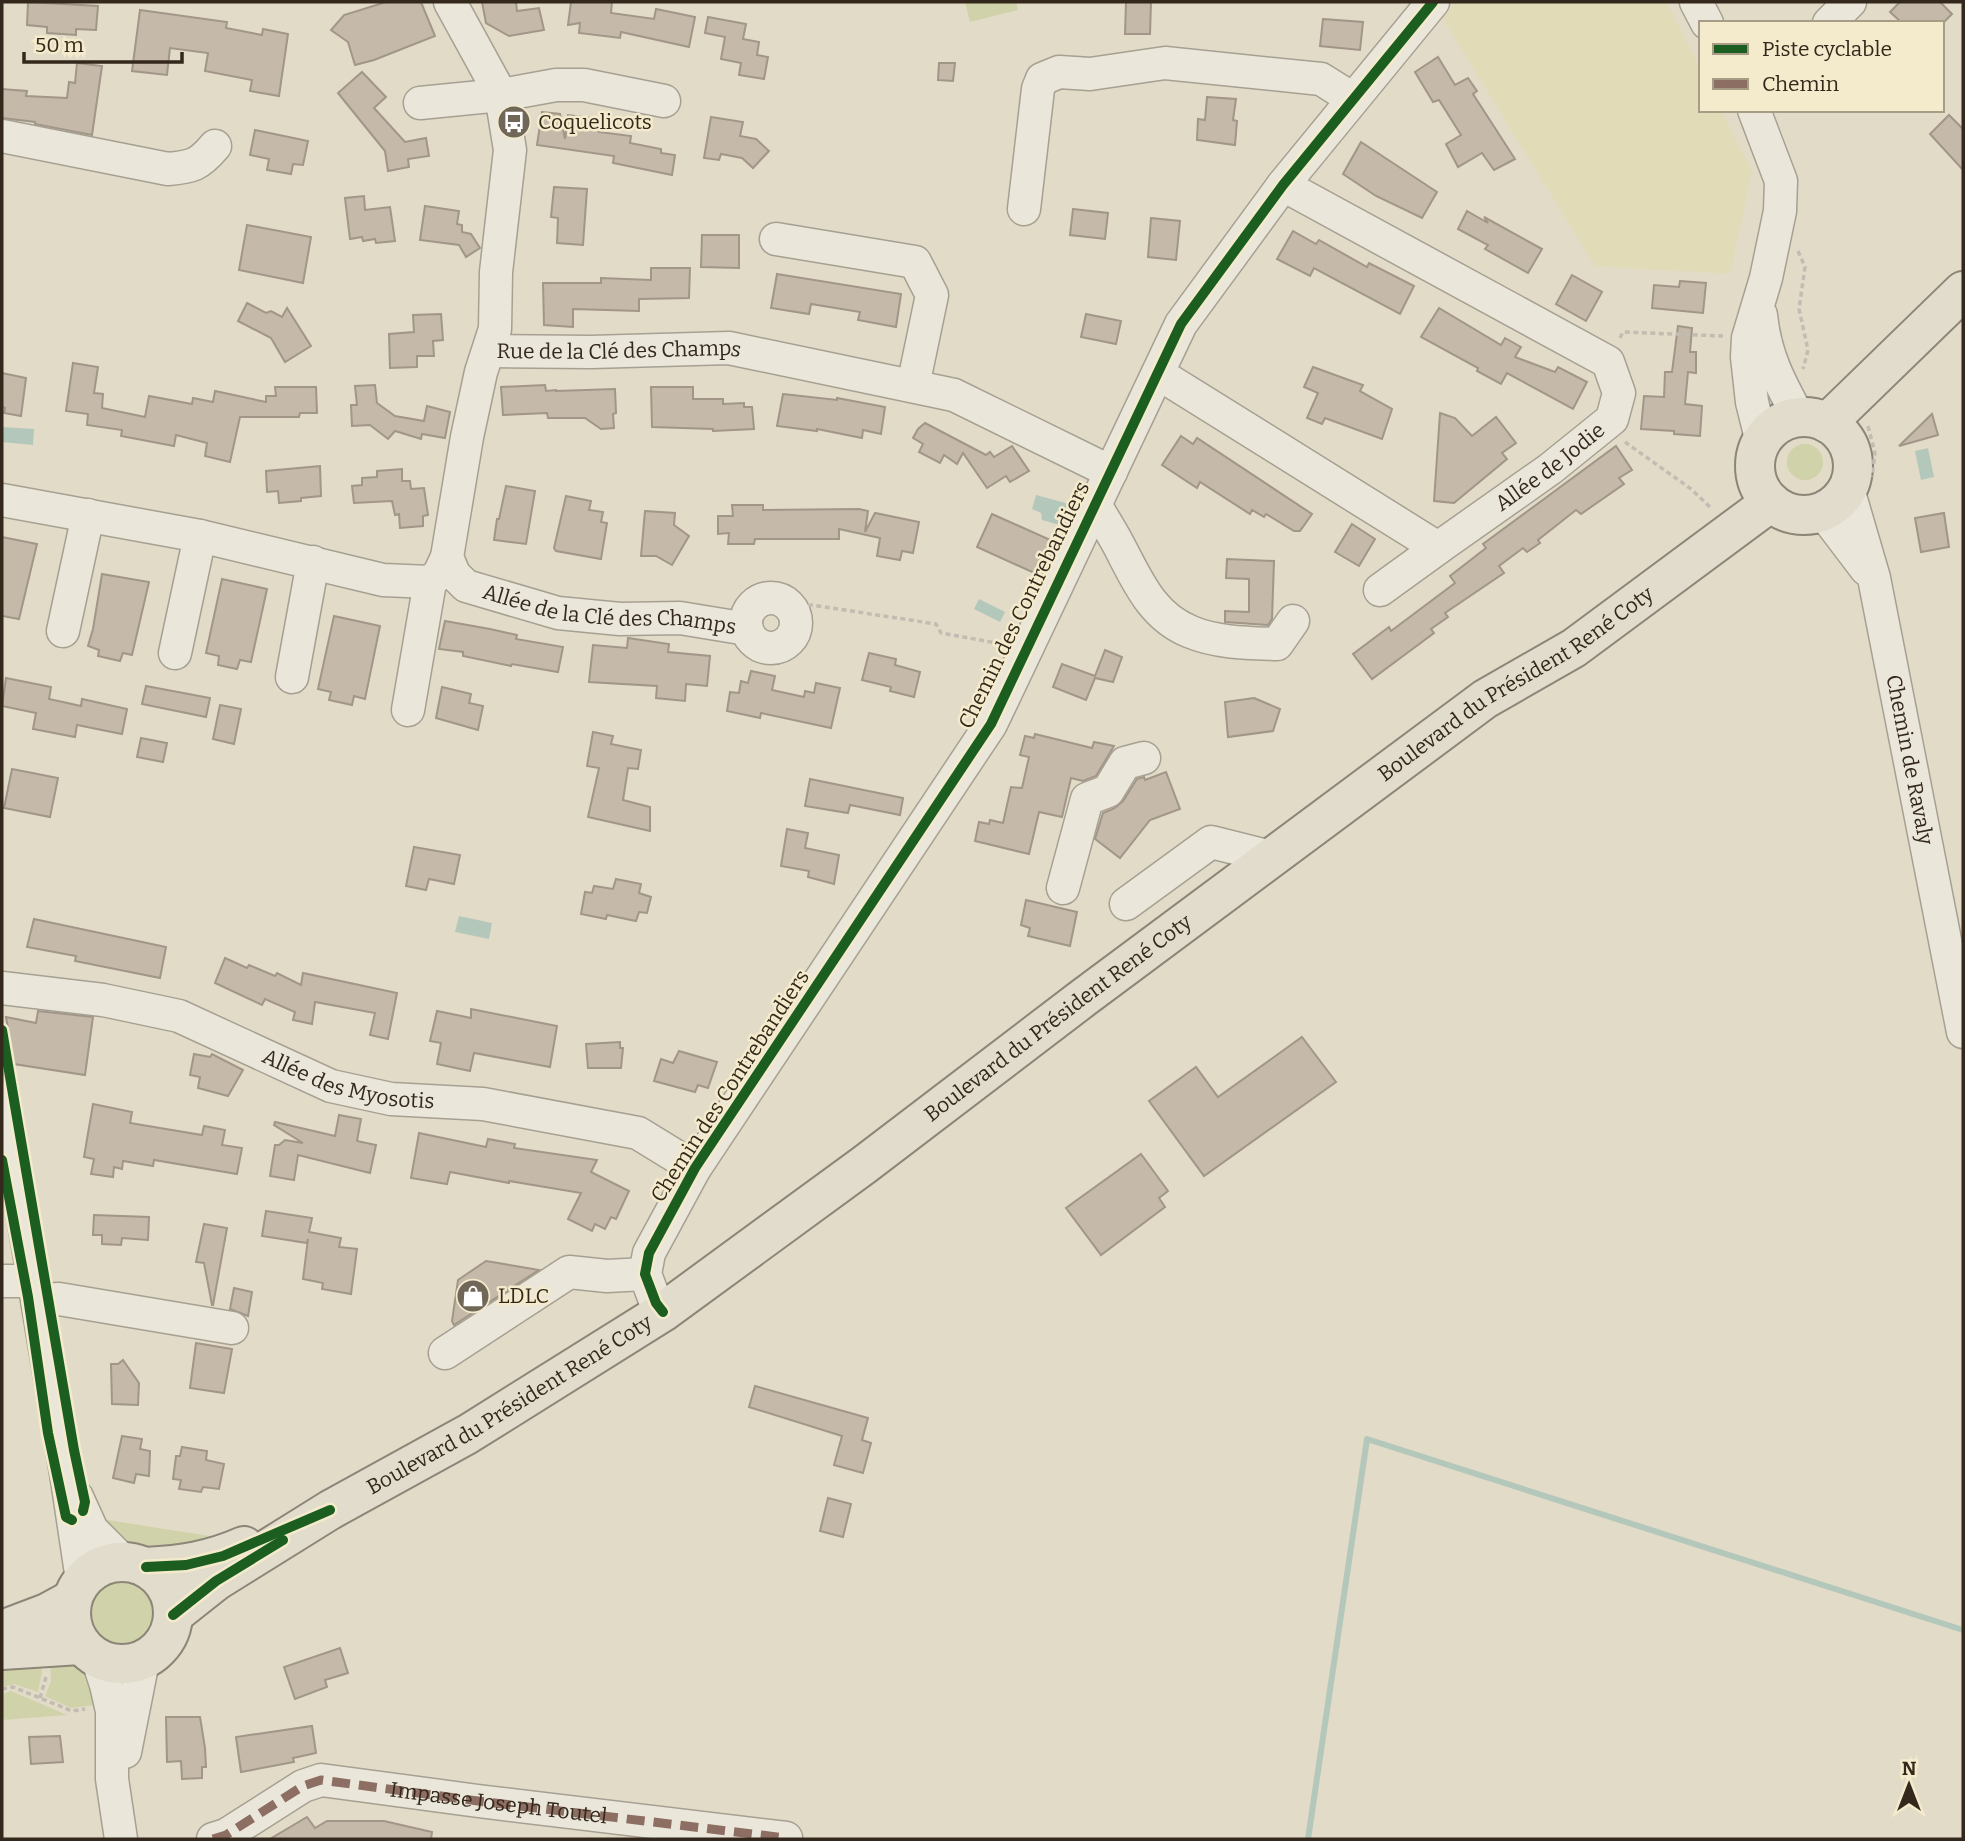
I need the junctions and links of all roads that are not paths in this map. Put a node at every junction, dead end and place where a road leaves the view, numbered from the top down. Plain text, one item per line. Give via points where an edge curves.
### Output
1 (450, 2) edge
2 (1433, 2) edge
3 (1696, 2) edge
4 (1850, 2) edge
5 (1706, 21) edge
6 (1831, 21) edge
7 (501, 95) junction
8 (1353, 99) junction
9 (664, 101) dead end
10 (420, 103) dead end
11 (1755, 112) edge
12 (2, 136) edge
13 (215, 146) dead end
14 (1283, 185) junction
15 (1024, 209) dead end
16 (776, 240) dead end
17 (1963, 291) edge
18 (1759, 303) junction
19 (1963, 326) edge
20 (489, 351) junction
21 (1159, 374) junction
22 (913, 386) junction
23 (1834, 425) junction
24 (1762, 442) junction
25 (1111, 472) junction
26 (1764, 491) junction
27 (1847, 494) junction
28 (2, 500) edge
29 (1095, 504) junction
30 (88, 515) junction
31 (201, 536) junction
32 (1438, 548) junction
33 (313, 562) junction
34 (438, 570) junction
35 (1380, 590) dead end
36 (791, 607) road end
37 (1293, 621) dead end
38 (63, 631) dead end
39 (175, 653) dead end
40 (292, 677) dead end
41 (408, 710) dead end
42 (1144, 758) dead end
43 (1271, 857) junction
44 (1063, 888) dead end
45 (1126, 904) dead end
46 (2, 988) edge
47 (1963, 1032) edge
48 (2, 1091) edge
49 (695, 1168) junction
50 (645, 1274) junction
51 (2, 1281) edge
52 (36, 1290) junction
53 (663, 1311) junction
54 (232, 1328) dead end
55 (444, 1353) dead end
56 (66, 1473) junction
57 (330, 1510) junction
58 (134, 1564) junction
59 (77, 1590) junction
60 (173, 1615) junction
61 (2, 1630) edge
62 (2, 1650) edge
63 (89, 1652) junction
64 (143, 1661) junction
65 (121, 1838) edge
66 (223, 1838) edge
67 (786, 1838) edge

1 - 7 street
2 - 8 street, Chemin des Contrebandiers
3 - 5 street
4 - 6 street
7 - 9 street via 584,85
7 - 10 street
7 - 20 street via 510,150 496,272 495,329
8 - 14 street, Chemin des Contrebandiers
8 - 15 street via 1321,79 1165,63 1090,74 1059,72 1042,79 1038,89
11 - 18 street via 1781,181 1780,211
12 - 13 street via 167,169 190,167
14 - 21 street, Chemin des Contrebandiers via 1181,324
14 - 32 street, Allée de Jodie via 1608,362 1619,393 1612,419
16 - 22 street via 915,262 932,295
17 - 23 main road
18 - 23 street via 1764,341 1776,376
18 - 24 street via 1747,357
19 - 23 main road
20 - 22 street, Rue de la Clé des Champs via 729,348
20 - 34 street, Rue de la Clé des Champs
21 - 25 street, Chemin des Contrebandiers
21 - 32 street
22 - 25 street, Rue de la Clé des Champs via 954,396
23 - 24 main road via 1777,425
23 - 27 main road via 1853,458
24 - 26 main road via 1756,460
25 - 29 street, Chemin des Contrebandiers
26 - 27 main road via 1790,513 1812,514
26 - 43 main road, Boulevard du Président René Coty via 1717,514 1564,631 1485,699
27 - 47 street, Chemin de Ravaly via 1874,578
28 - 30 street
29 - 37 street via 1134,579 1158,612 1191,632 1277,644
29 - 49 street, Chemin des Contrebandiers via 991,724
30 - 31 street
30 - 38 street
31 - 33 street
31 - 39 street
32 - 35 street, Allée de Jodie
33 - 34 street via 383,580
33 - 40 street
34 - 36 street, Allée de la Clé des Champs via 454,574 466,586 558,613 680,618 747,629 751,640 774,649 796,631
34 - 41 street, Rue de la Clé des Champs
42 - 44 street via 1125,763 1108,791 1087,799
43 - 45 street via 1211,842
43 - 53 main road, Boulevard du Président René Coty
46 - 49 street, Allée des Myosotis via 103,1000 179,1016 331,1086 391,1099 483,1104 638,1133
48 - 52 street
49 - 50 street, Chemin des Contrebandiers via 649,1253
50 - 53 street
50 - 55 street via 569,1272
51 - 52 street
52 - 54 street via 60,1299
52 - 56 street
53 - 57 main road, Boulevard du Président René Coty via 468,1434
56 - 58 street via 92,1530
56 - 59 street
57 - 58 main road, Boulevard du Président René Coty via 223,1556 186,1565
57 - 60 main road, Boulevard du Président René Coty via 216,1581
58 - 59 main road via 100,1566
58 - 60 main road via 163,1582
59 - 61 main road via 47,1613
59 - 63 main road via 71,1623
60 - 64 main road via 162,1647
62 - 63 main road
63 - 64 main road via 120,1665
63 - 65 street via 110,1705 112,1779
64 - 65 street via 123,1760
66 - 67 street, Impasse Joseph Toutel via 303,1786 321,1780

